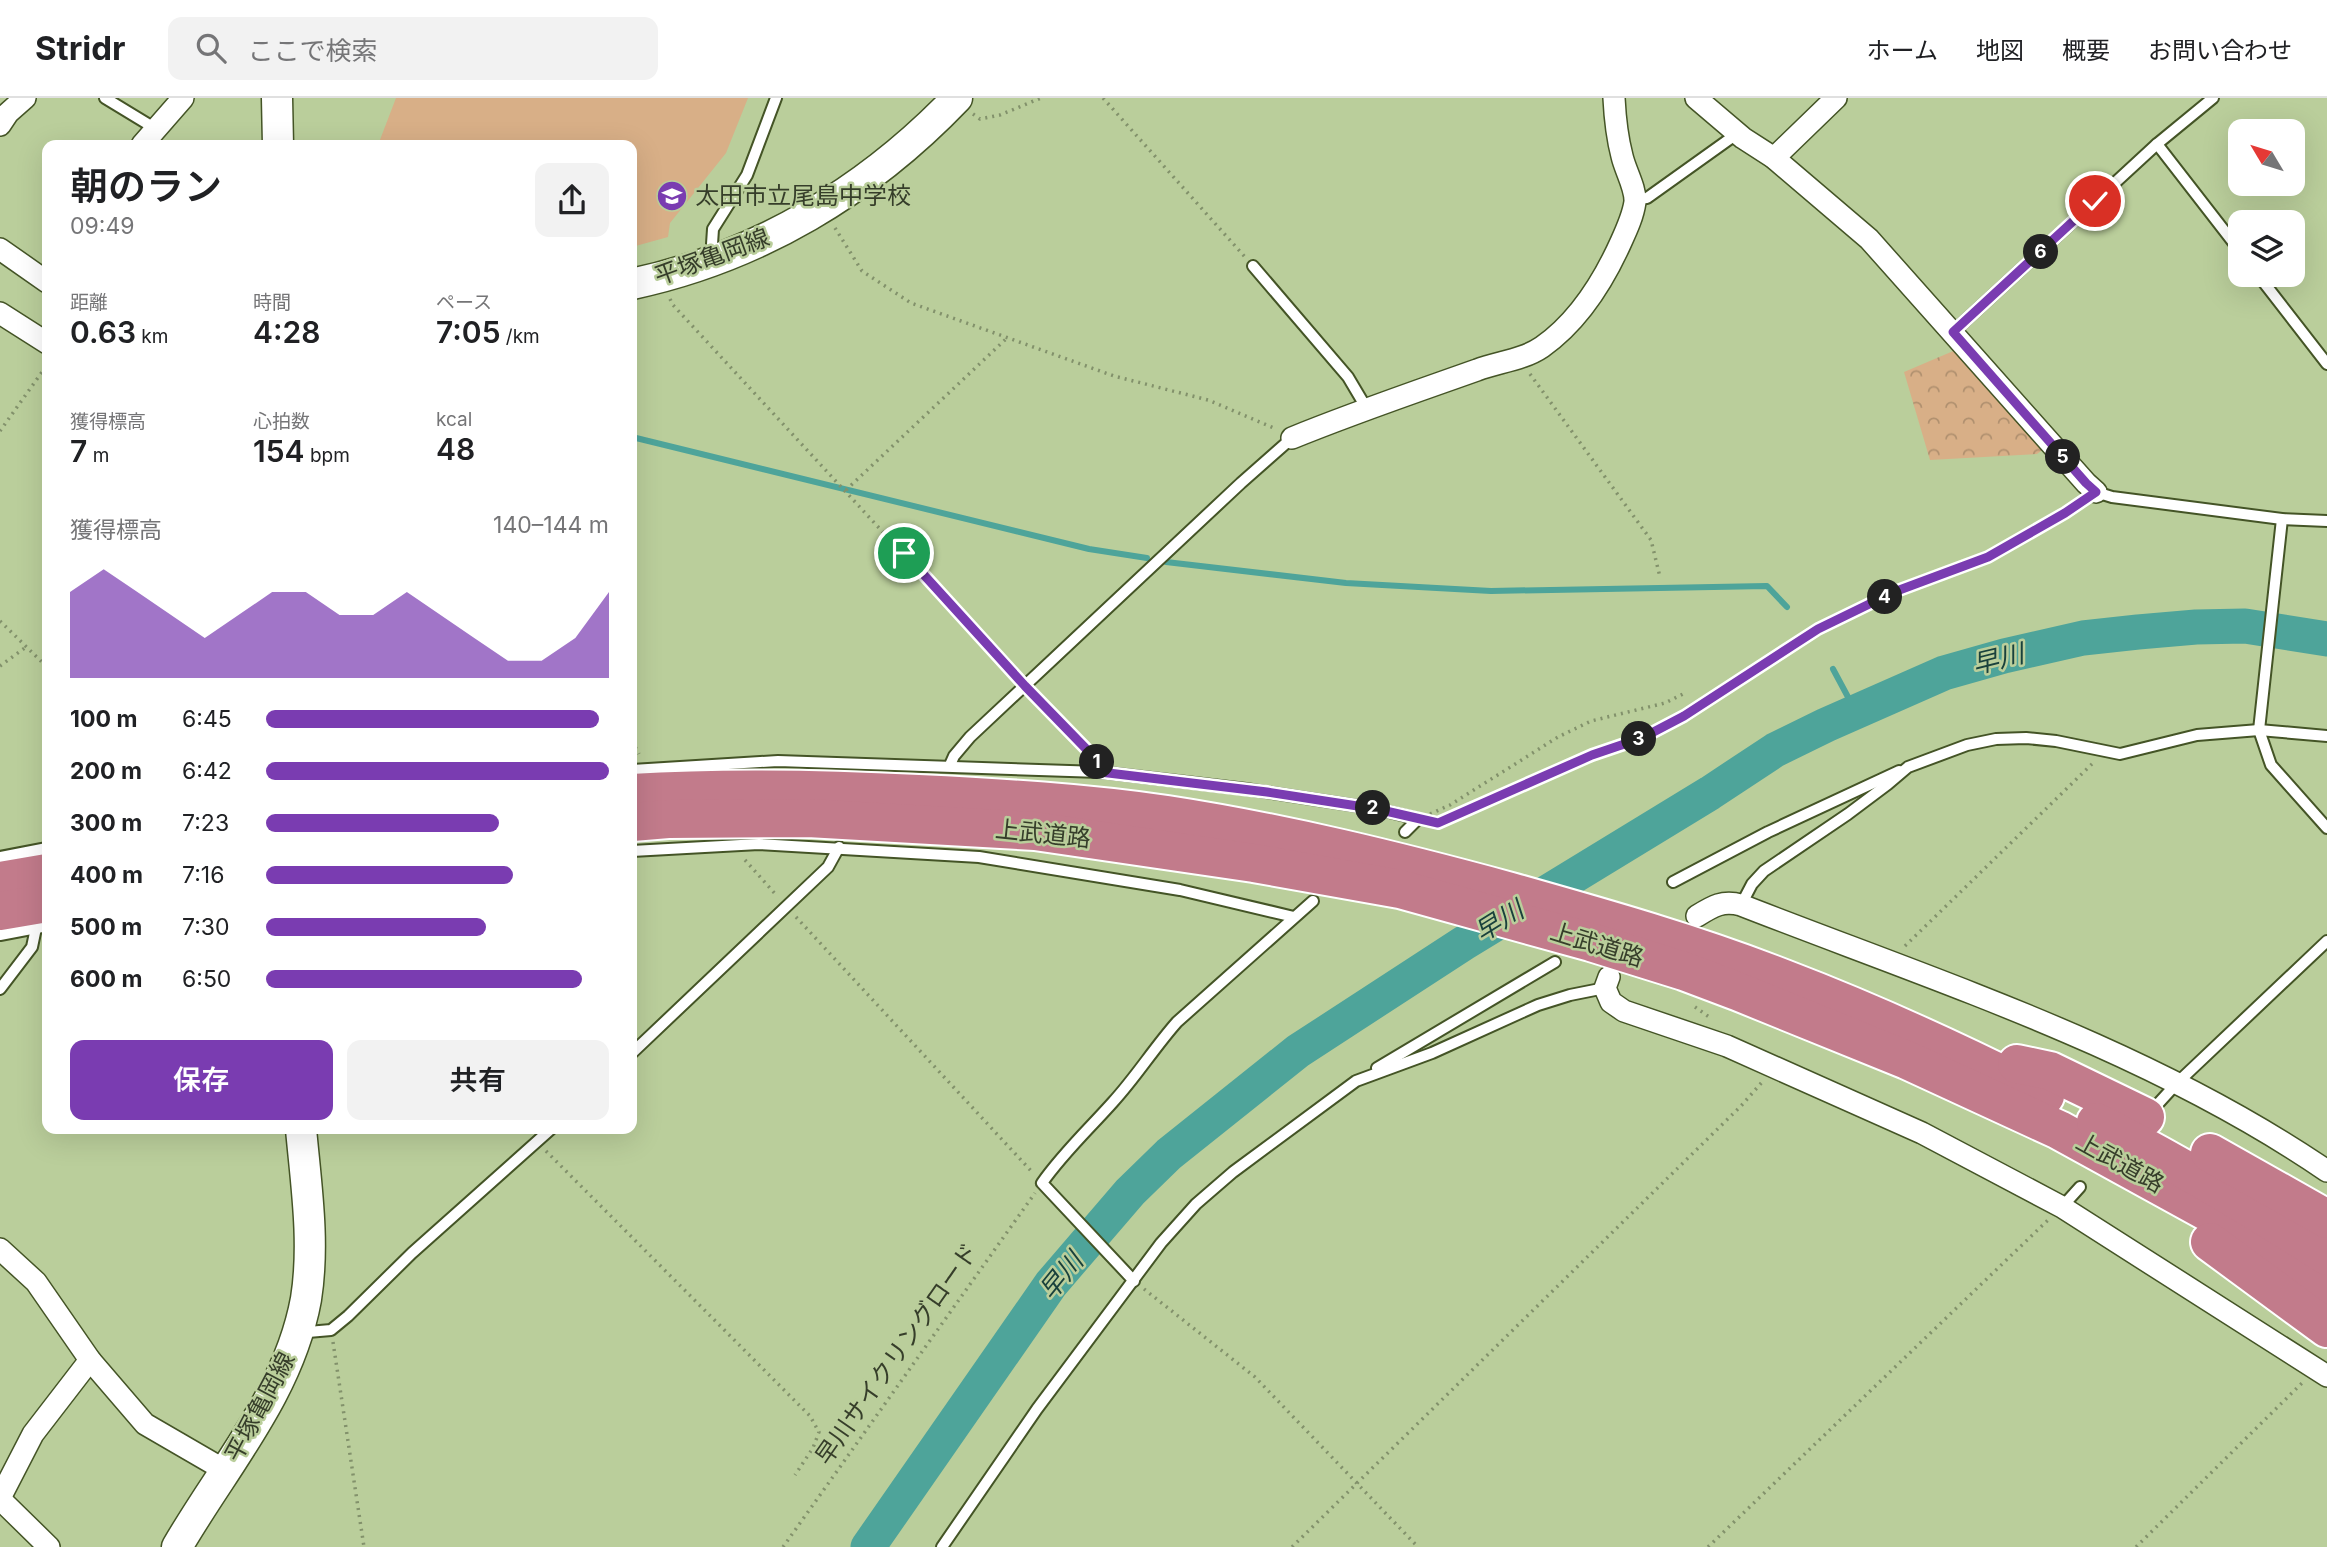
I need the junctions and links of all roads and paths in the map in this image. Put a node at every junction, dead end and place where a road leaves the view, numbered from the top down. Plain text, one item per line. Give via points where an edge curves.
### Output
1 (25, 98) edge
2 (105, 98) edge
3 (183, 98) edge
4 (277, 98) edge
5 (776, 98) edge
6 (1041, 98) edge
7 (1103, 98) edge
8 (1615, 98) edge
9 (1696, 98) edge
10 (1836, 98) edge
11 (2213, 98) edge
12 (956, 99) edge
13 (0, 125) edge
14 (1738, 133) junction
15 (149, 137) edge
16 (278, 140) edge
17 (2157, 144) junction
18 (1774, 158) junction
19 (1636, 199) junction
20 (824, 208) junction
21 (2228, 236) edge
22 (0, 249) edge
23 (716, 260) junction
24 (1253, 266) joint
25 (663, 277) junction
26 (42, 278) edge
27 (637, 283) edge
28 (2267, 287) edge
29 (0, 313) edge
30 (1953, 332) junction
31 (1007, 338) junction
32 (42, 340) edge
33 (1521, 357) junction
34 (2327, 364) edge
35 (42, 372) edge
36 (1367, 409) junction
37 (0, 431) edge
38 (1292, 438) junction
39 (846, 490) junction
40 (2096, 492) junction
41 (2282, 519) junction
42 (2327, 521) edge
43 (1660, 577) dead end
44 (0, 621) edge
45 (26, 647) junction
46 (42, 662) edge
47 (0, 667) edge
48 (1025, 686) junction
49 (1683, 694) dead end
50 (2259, 730) junction
51 (2327, 736) edge
52 (2100, 750) junction
53 (950, 765) junction
54 (1908, 766) junction
55 (637, 770) edge
56 (1100, 772) junction
57 (637, 793) edge
58 (1418, 818) junction
59 (2327, 828) edge
60 (661, 831) edge
61 (1405, 832) dead end
62 (739, 845) junction
63 (637, 847) edge
64 (839, 847) junction
65 (42, 849) edge
66 (0, 857) edge
67 (42, 874) edge
68 (1413, 879) junction
69 (0, 881) edge
70 (1673, 882) dead end
71 (1313, 901) dead end
72 (1741, 905) junction
73 (788, 907) junction
74 (0, 911) edge
75 (1697, 916) dead end
76 (1294, 917) junction
77 (42, 919) edge
78 (42, 919) edge
79 (42, 922) edge
80 (1605, 932) junction
81 (0, 935) edge
82 (2327, 941) edge
83 (1555, 962) dead end
84 (1893, 962) junction
85 (1607, 982) joint
86 (0, 989) edge
87 (637, 1048) edge
88 (1960, 1053) junction
89 (1907, 1060) junction
90 (1776, 1067) junction
91 (1356, 1081) junction
92 (2177, 1083) junction
93 (2157, 1106) dead end
94 (301, 1134) edge
95 (546, 1134) edge
96 (537, 1142) junction
97 (2327, 1171) edge
98 (1044, 1184) junction
99 (2080, 1187) dead end
100 (2062, 1207) junction
101 (2327, 1219) edge
102 (0, 1249) edge
103 (2327, 1256) edge
104 (1132, 1279) junction
105 (2327, 1291) edge
106 (2327, 1328) edge
107 (299, 1330) junction
108 (331, 1330) junction
109 (90, 1360) junction
110 (2322, 1372) edge
111 (226, 1471) junction
112 (796, 1475) dead end
113 (1356, 1485) junction
114 (0, 1499) edge
115 (49, 1547) edge
116 (177, 1547) edge
117 (365, 1547) edge
118 (783, 1547) edge
119 (942, 1547) edge
120 (1292, 1547) edge
121 (1418, 1547) edge
122 (1708, 1547) edge
123 (2136, 1547) edge

1 - 13 street
2 - 15 lane
3 - 15 street
4 - 16 main road
5 - 23 lane via 747,174 713,229
6 - 12 path via 979,119
7 - 24 path
8 - 19 street via 1622,156
9 - 14 street
10 - 18 street
11 - 17 lane
12 - 20 main road, 平塚亀岡線 via 898,154
14 - 18 street
14 - 19 lane via 1647,198
17 - 21 lane
17 - 30 lane
18 - 30 street via 1869,239
19 - 33 street via 1611,264 1591,299 1567,326
20 - 23 main road, 平塚亀岡線
20 - 31 path via 862,271 911,303
22 - 26 street
23 - 25 main road, 平塚亀岡線
24 - 36 lane via 1348,377
25 - 27 main road, 平塚亀岡線
25 - 39 path via 673,305
28 - 34 lane
29 - 32 street
30 - 40 street
31 - 38 path via 1114,376 1208,400
31 - 39 path
33 - 36 street
33 - 43 path via 1651,540
35 - 37 path
36 - 38 street
38 - 48 lane
39 - 48 path
40 - 41 lane
40 - 58 path via 1988,557 1894,592 1818,629 1642,738 1592,755 1438,823
41 - 42 lane
41 - 50 lane
44 - 45 path
45 - 46 path
45 - 47 path
48 - 53 lane via 960,746
48 - 56 path via 1095,758
49 - 58 path via 1665,703 1591,721 1450,805
50 - 51 lane
50 - 52 lane via 2197,735 2120,754
50 - 59 lane via 2271,765
52 - 54 lane via 2056,741 1996,739
52 - 84 path via 2092,765 1910,940
53 - 55 lane via 778,761
53 - 56 lane
54 - 70 lane
54 - 72 lane via 1858,807 1764,871
56 - 58 lane via 1245,789
57 - 68 highway, 上武道路 via 851,791 1062,802 1168,816 1361,852
58 - 61 lane
60 - 62 lane
60 - 63 lane
60 - 68 highway, 上武道路 via 808,818 1035,831 1254,863
62 - 64 lane
62 - 73 path via 743,858
64 - 73 lane via 828,867
64 - 76 lane via 979,857 1180,890
65 - 66 lane
67 - 69 highway
68 - 80 highway, 上武道路
71 - 76 lane
72 - 75 street via 1727,901
72 - 84 street
73 - 87 lane
73 - 98 path
74 - 77 highway
76 - 98 lane via 1177,1022 1115,1100 1060,1158
78 - 81 lane
79 - 86 lane via 32,947
80 - 88 highway, 上武道路 via 1784,979
80 - 89 highway, 上武道路
82 - 92 lane
83 - 91 lane
84 - 92 street via 2037,1018
85 - 90 street via 1611,1002 1624,1011
85 - 91 lane via 1538,1005
88 - 101 highway via 2050,1071 2144,1117
88 - 103 highway, 上武道路 via 2149,1149
89 - 105 highway, 上武道路 via 2059,1130 2230,1224
89 - 106 highway via 1969,1103 2166,1212
90 - 100 street via 1922,1133
90 - 113 path
91 - 104 lane via 1196,1204
92 - 93 lane
92 - 97 street
94 - 107 main road, 平塚亀岡線 via 309,1262
95 - 96 lane
96 - 108 lane
96 - 112 path via 810,1416 820,1432
98 - 104 lane
98 - 118 path, 早川サイクリングロード
99 - 100 lane
100 - 110 street
100 - 122 path
102 - 109 street via 36,1282
104 - 113 path via 1255,1377
104 - 119 lane
107 - 108 lane
107 - 111 main road, 平塚亀岡線 via 271,1397
108 - 117 path
109 - 111 street via 145,1424
109 - 114 street via 33,1434
110 - 123 path
111 - 116 main road, 平塚亀岡線
113 - 120 path
113 - 121 path
114 - 115 street

